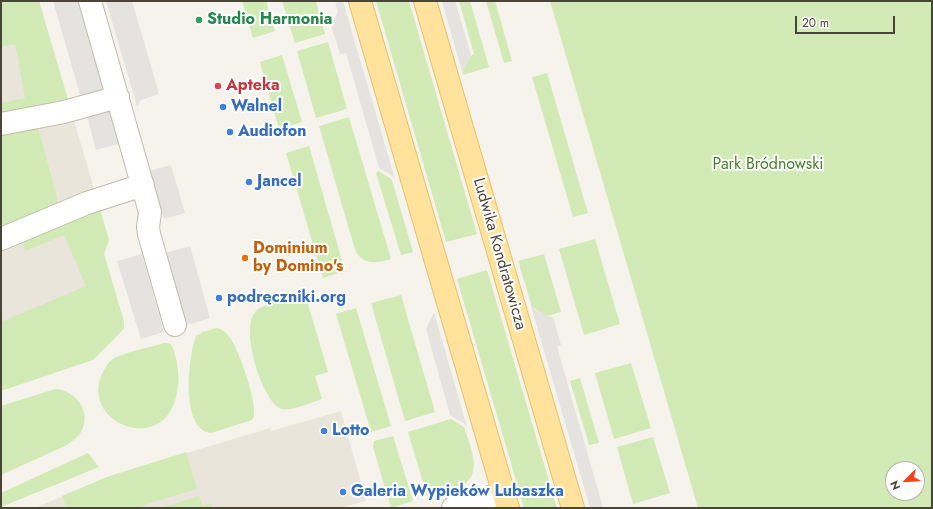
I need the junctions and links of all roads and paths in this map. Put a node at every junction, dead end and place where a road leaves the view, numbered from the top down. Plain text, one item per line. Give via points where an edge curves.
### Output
1 (90, 1) edge
2 (360, 1) edge
3 (425, 1) edge
4 (118, 97) junction
5 (1, 124) edge
6 (143, 185) junction
7 (1, 239) edge
8 (175, 325) dead end
9 (506, 501) edge
10 (453, 508) edge
11 (573, 508) edge

1 - 4 street
2 - 9 main road
3 - 11 main road, Ludwika Kondratowicza
4 - 5 street via 67,112
4 - 6 street
6 - 7 street via 100,198
6 - 8 street via 150,212 149,234
9 - 10 street

